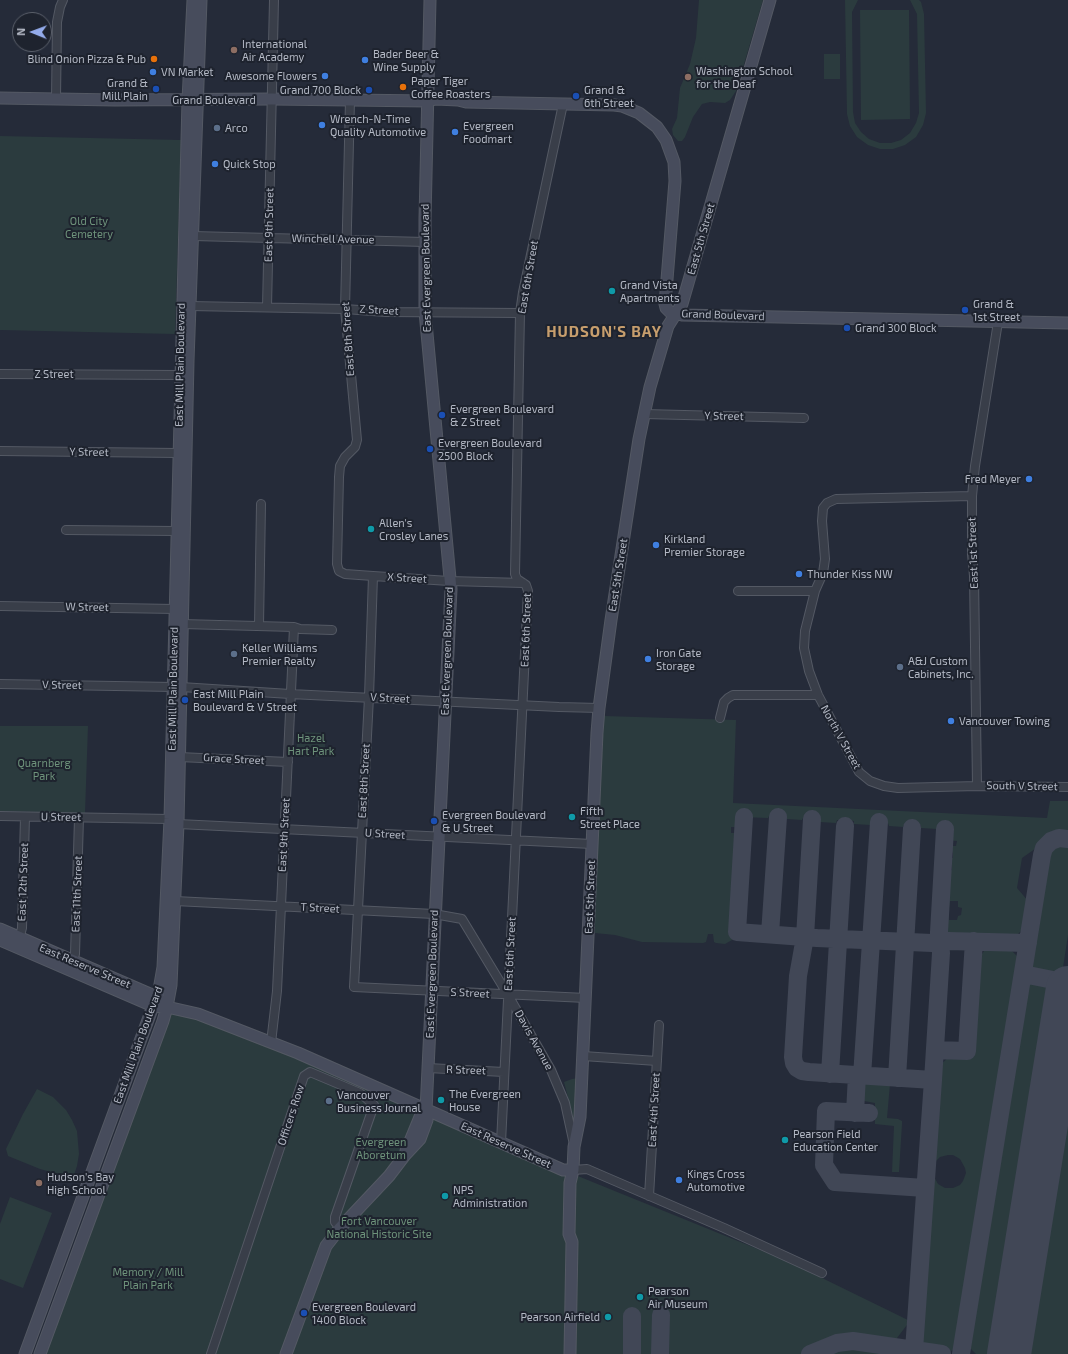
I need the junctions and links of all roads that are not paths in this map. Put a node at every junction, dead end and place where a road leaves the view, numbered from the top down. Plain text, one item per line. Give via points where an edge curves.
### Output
1 (63, 0) edge
2 (193, 0) edge
3 (201, 0) edge
4 (274, 0) edge
5 (430, 0) edge
6 (770, 0) edge
7 (0, 98) edge
8 (56, 99) junction
9 (272, 99) junction
10 (192, 100) junction
11 (350, 100) junction
12 (427, 101) junction
13 (563, 104) junction
14 (193, 236) junction
15 (269, 238) junction
16 (347, 240) junction
17 (425, 242) junction
18 (190, 306) junction
19 (267, 307) junction
20 (345, 309) junction
21 (425, 312) junction
22 (520, 313) junction
23 (675, 314) junction
24 (998, 322) junction
25 (1068, 323) edge
26 (0, 374) edge
27 (180, 375) junction
28 (644, 414) junction
29 (804, 418) dead end
30 (0, 451) edge
31 (178, 453) junction
32 (972, 496) junction
33 (261, 504) dead end
34 (66, 530) dead end
35 (176, 531) junction
36 (339, 571) joint
37 (373, 576) junction
38 (449, 581) junction
39 (524, 583) junction
40 (738, 591) dead end
41 (815, 591) junction
42 (0, 606) edge
43 (175, 609) junction
44 (182, 624) junction
45 (259, 626) junction
46 (294, 627) junction
47 (332, 630) dead end
48 (0, 684) edge
49 (177, 687) junction
50 (290, 694) junction
51 (818, 696) junction
52 (369, 697) junction
53 (445, 701) junction
54 (522, 705) junction
55 (599, 708) junction
56 (720, 718) dead end
57 (179, 757) junction
58 (288, 762) junction
59 (977, 786) junction
60 (1068, 787) edge
61 (0, 816) edge
62 (25, 817) junction
63 (79, 818) junction
64 (174, 821) junction
65 (284, 829) junction
66 (362, 833) junction
67 (438, 837) junction
68 (516, 840) junction
69 (592, 844) junction
70 (175, 901) junction
71 (280, 906) junction
72 (358, 910) junction
73 (434, 914) junction
74 (464, 921) joint
75 (0, 929) edge
76 (0, 940) edge
77 (18, 942) junction
78 (70, 965) junction
79 (354, 987) joint
80 (431, 991) junction
81 (508, 995) junction
82 (586, 998) junction
83 (155, 1001) junction
84 (167, 1007) junction
85 (659, 1025) dead end
86 (271, 1043) junction
87 (583, 1056) junction
88 (657, 1061) junction
89 (428, 1068) junction
90 (504, 1072) junction
91 (426, 1110) junction
92 (501, 1143) junction
93 (574, 1146) junction
94 (573, 1170) junction
95 (649, 1196) junction
96 (340, 1228) junction
97 (822, 1273) dead end
98 (25, 1354) edge
99 (40, 1354) edge
100 (211, 1354) edge
101 (286, 1354) edge
102 (570, 1354) edge

1 - 8 street via 57,22
2 - 10 main road, East Mill Plain Boulevard
3 - 10 main road, East Mill Plain Boulevard
4 - 9 street, East 9th Street
5 - 12 main road, East Evergreen Boulevard
6 - 23 main road, East 5th Street via 682,304
7 - 8 main road, Grand Boulevard
8 - 10 main road, Grand Boulevard
9 - 10 main road, Grand Boulevard
9 - 11 main road, Grand Boulevard
9 - 15 street, East 9th Street
10 - 14 main road, East Mill Plain Boulevard
10 - 27 main road, East Mill Plain Boulevard
11 - 12 main road, Grand Boulevard
11 - 16 street, East 8th Street
12 - 13 main road, Grand Boulevard via 436,99
12 - 17 main road, East Evergreen Boulevard
13 - 22 street, East 6th Street
13 - 23 main road, Grand Boulevard via 614,105 630,108 651,122 666,140 674,162 675,181 665,304 670,312
14 - 15 street, Winchell Avenue
14 - 18 main road, East Mill Plain Boulevard
15 - 16 street, Winchell Avenue
15 - 19 street, East 9th Street
16 - 17 street, Winchell Avenue
16 - 20 street, East 8th Street
17 - 21 main road, East Evergreen Boulevard
18 - 19 street, Z Street
18 - 44 main road, East Mill Plain Boulevard
19 - 20 street, Z Street
20 - 21 street, Z Street
20 - 36 street, East 8th Street via 357,440 356,447 340,466 337,564
21 - 22 street, Z Street
21 - 38 main road, East Evergreen Boulevard
22 - 39 street, East 6th Street via 514,574
23 - 24 main road, Grand Boulevard
23 - 28 main road, East 5th Street via 661,348
24 - 25 main road, Grand Boulevard
24 - 32 street, East 1st Street
26 - 27 street, Z Street
27 - 31 main road, East Mill Plain Boulevard
28 - 29 street, Y Street
28 - 55 main road, East 5th Street
30 - 31 street, Y Street
31 - 35 main road, East Mill Plain Boulevard
32 - 41 street via 836,499 827,503 822,514 825,559 823,573
32 - 59 street, East 1st Street
33 - 45 street
34 - 35 street
35 - 43 main road, East Mill Plain Boulevard
36 - 37 street, X Street via 345,574
37 - 38 street, X Street
37 - 52 street, East 8th Street
38 - 39 street, X Street
38 - 53 main road, East Evergreen Boulevard
39 - 54 street, East 6th Street via 528,591
40 - 41 street
41 - 51 street via 805,631 804,648
42 - 43 street, W Street
43 - 49 main road, East Mill Plain Boulevard
44 - 45 street
44 - 49 main road, East Mill Plain Boulevard
45 - 46 street
46 - 47 street
46 - 50 street, East 9th Street
48 - 49 street, V Street
49 - 50 street, V Street
49 - 57 main road, East Mill Plain Boulevard
49 - 64 main road, East Mill Plain Boulevard
50 - 52 street, V Street
50 - 58 street, East 9th Street
51 - 56 street, North V Street via 733,695 724,702
51 - 59 street, North V Street via 859,772 870,781 898,788
52 - 53 street, V Street
52 - 66 street, East 8th Street
53 - 54 street, V Street
53 - 67 main road, East Evergreen Boulevard
54 - 55 street, V Street
54 - 68 street, East 6th Street
55 - 69 main road, East 5th Street
57 - 58 street, Grace Street
57 - 64 main road, East Mill Plain Boulevard
58 - 65 street, East 9th Street
59 - 60 street, South V Street
61 - 62 street, U Street
62 - 63 street, U Street
62 - 77 street, East 12th Street
63 - 64 street, U Street
63 - 78 street, East 11th Street via 75,954
64 - 65 street, U Street
64 - 70 main road, East Mill Plain Boulevard
64 - 83 main road, East Mill Plain Boulevard via 163,967
65 - 66 street, U Street
65 - 71 street, East 9th Street
66 - 67 street, U Street
66 - 72 street, East 8th Street
67 - 68 street, U Street
67 - 73 main road, East Evergreen Boulevard
68 - 69 street, U Street
68 - 81 street, East 6th Street
69 - 82 main road, East 5th Street
70 - 71 street, T Street
70 - 84 main road, East Mill Plain Boulevard via 171,985
71 - 72 street, T Street
71 - 86 street, East 9th Street via 277,991
72 - 73 street, T Street
72 - 79 street, East 8th Street
73 - 74 street, T Street
73 - 80 main road, East Evergreen Boulevard
74 - 81 street, Davis Avenue
75 - 77 main road, East Reserve Street
76 - 77 main road, East Reserve Street
77 - 78 main road, East Reserve Street
78 - 83 main road, East Reserve Street
79 - 80 street, S Street
80 - 81 street, S Street
80 - 89 main road, East Evergreen Boulevard
81 - 82 street, S Street
81 - 90 street, East 6th Street
81 - 93 street, Davis Avenue via 551,1070 565,1103
82 - 87 main road, East 5th Street
83 - 84 main road, East Reserve Street
83 - 98 main road, East Mill Plain Boulevard
84 - 86 main road, East Reserve Street via 198,1014
84 - 99 main road, East Mill Plain Boulevard
85 - 88 street, East 4th Street
86 - 91 main road, East Reserve Street
87 - 88 street
87 - 93 main road, East 5th Street via 580,1117
88 - 95 street, East 4th Street
89 - 90 street, R Street
89 - 91 main road, East Evergreen Boulevard
90 - 92 street, East 6th Street
91 - 92 main road, East Reserve Street
91 - 96 main road, East Evergreen Boulevard via 427,1120 420,1139
92 - 94 main road, East Reserve Street via 563,1170
93 - 94 main road, East 5th Street
94 - 95 street, East Reserve Street via 587,1169
94 - 102 main road, East 5th Street via 570,1183 569,1234 572,1242
95 - 97 street, East Reserve Street
96 - 100 street, Officers Row via 335,1222 335,1217 374,1105 362,1094 310,1072 304,1076
96 - 101 main road, East Evergreen Boulevard via 324,1251

